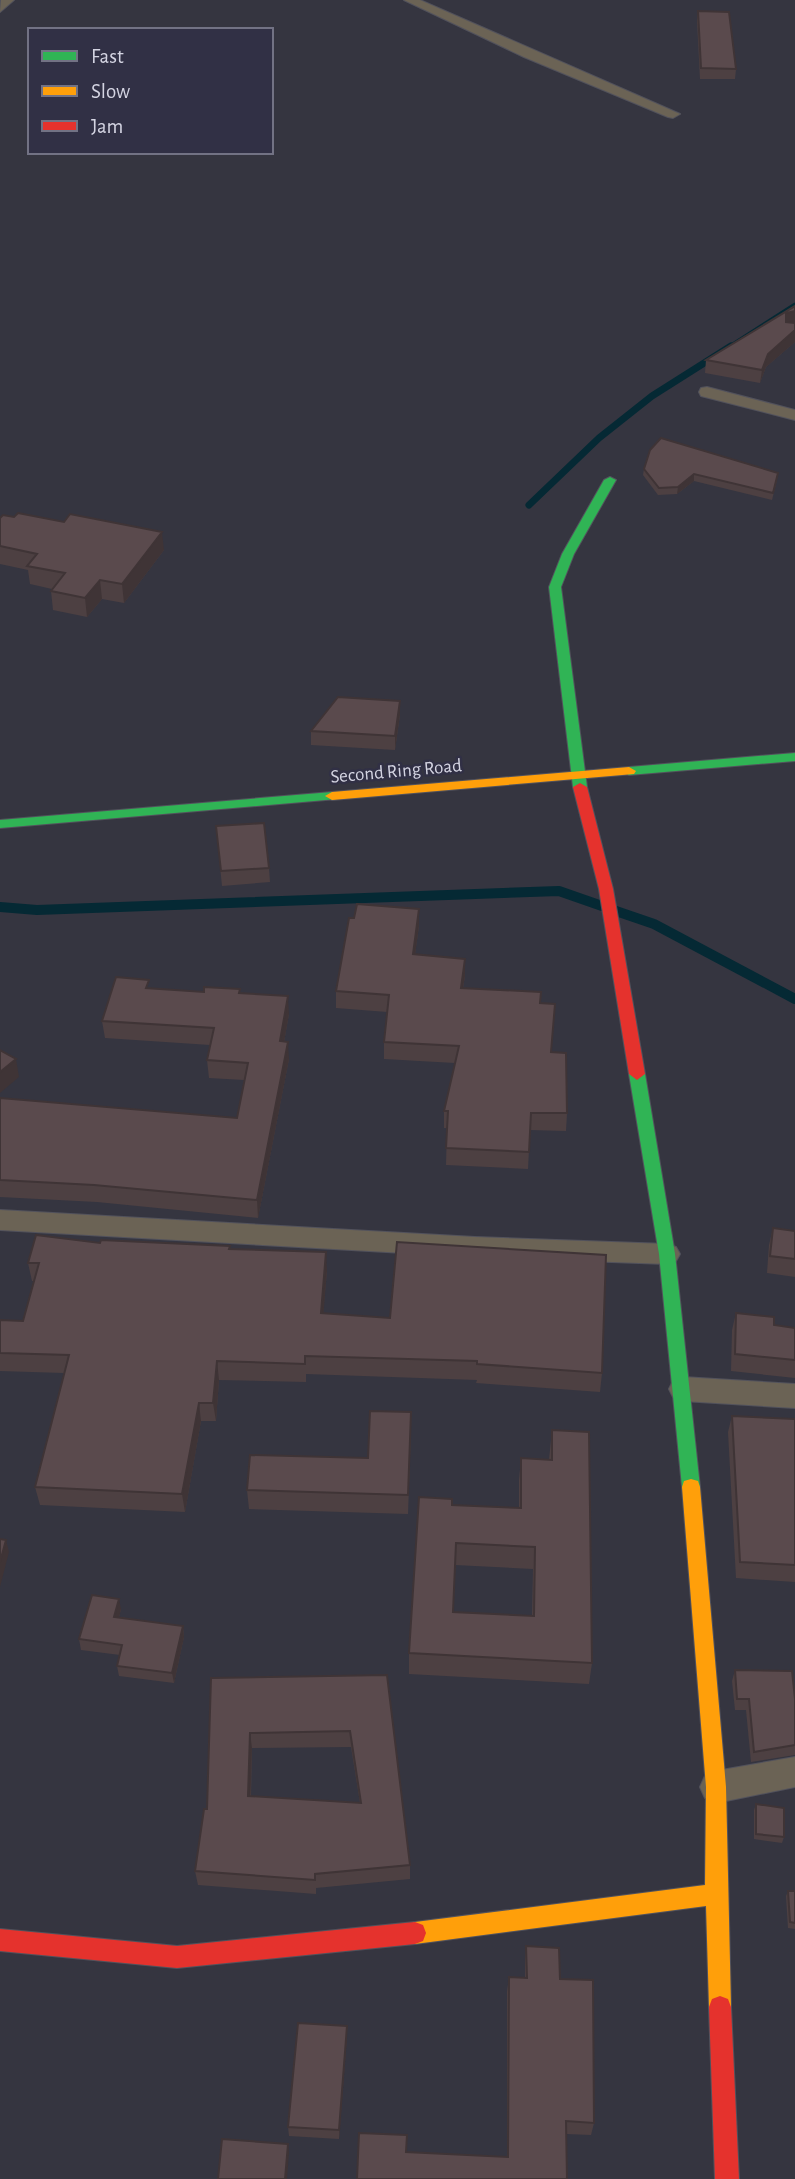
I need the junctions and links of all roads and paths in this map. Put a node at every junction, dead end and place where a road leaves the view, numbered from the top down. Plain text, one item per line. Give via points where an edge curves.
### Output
1 (8, 0) edge
2 (410, 0) edge
3 (0, 8) edge
4 (673, 114) dead end
5 (707, 392) dead end
6 (795, 415) edge
7 (610, 480) dead end
8 (795, 757) edge
9 (577, 777) junction
10 (0, 824) edge
11 (0, 1220) edge
12 (667, 1254) junction
13 (683, 1389) junction
14 (795, 1396) edge
15 (795, 1772) edge
16 (716, 1787) junction
17 (716, 1894) junction
18 (0, 1940) edge
19 (727, 2179) edge

1 - 3 street
2 - 4 street
5 - 6 street
7 - 9 street via 568,554 555,587
8 - 9 street, Second Ring Road
9 - 10 street, Second Ring Road
9 - 12 street via 606,889
11 - 12 street
12 - 13 street
13 - 14 street
13 - 16 street
15 - 16 street
16 - 17 street
17 - 18 street via 440,1931 177,1957
17 - 19 street

